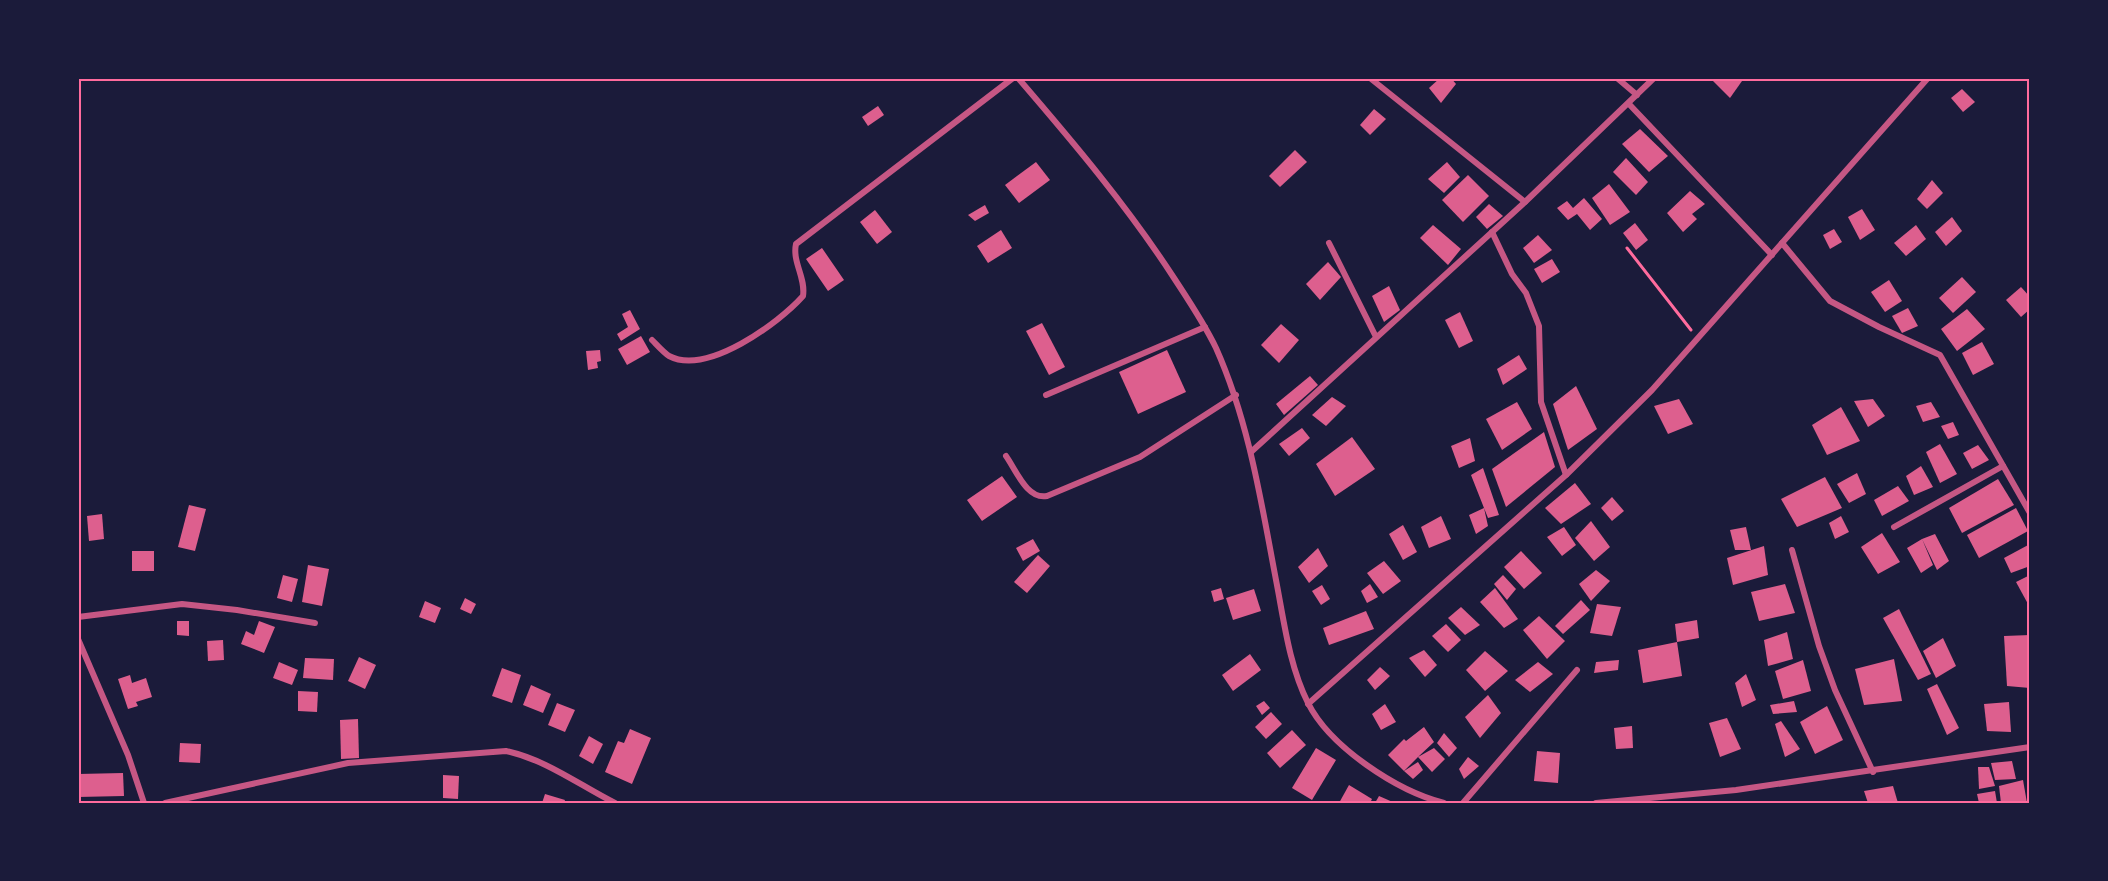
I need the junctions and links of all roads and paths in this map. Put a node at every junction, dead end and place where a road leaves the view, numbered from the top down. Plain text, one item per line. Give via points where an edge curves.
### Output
1 (1013, 78) edge
2 (1018, 78) edge
3 (1370, 78) edge
4 (1617, 78) edge
5 (1654, 78) edge
6 (1923, 79) edge
7 (1637, 94) junction
8 (1629, 104) junction
9 (1525, 202) junction
10 (1492, 232) junction
11 (1329, 243) dead end
12 (1782, 243) junction
13 (1627, 248) dead end
14 (1772, 255) junction
15 (1205, 327) junction
16 (1376, 338) junction
17 (1698, 339) junction
18 (652, 340) dead end
19 (1046, 394) dead end
20 (1236, 394) junction
21 (1251, 452) junction
22 (1006, 456) dead end
23 (2003, 466) junction
24 (1566, 475) junction
25 (2027, 502) edge
26 (2030, 513) edge
27 (1894, 527) dead end
28 (1792, 550) dead end
29 (78, 617) edge
30 (315, 623) dead end
31 (78, 639) edge
32 (1577, 670) dead end
33 (1308, 704) junction
34 (2030, 747) edge
35 (1874, 772) junction
36 (144, 803) edge
37 (165, 803) edge
38 (615, 803) edge
39 (1444, 803) edge
40 (1463, 803) edge
41 (1596, 803) edge

1 - 18 street via 796,244 803,296 741,345 689,359 669,356
2 - 15 street via 1145,234
3 - 9 street
4 - 7 street
5 - 7 street
6 - 12 street
7 - 8 street
8 - 9 street
8 - 14 street
9 - 10 street
10 - 16 street
10 - 24 street via 1512,274 1526,292 1539,326 1541,402
11 - 16 street
12 - 14 street
12 - 23 street via 1830,301 1940,354
13 - 17 path
14 - 17 street
15 - 19 street
15 - 20 street
16 - 21 street
17 - 24 street
20 - 21 street
20 - 22 street via 1140,457 1047,496 1030,492
21 - 33 street via 1292,662
23 - 25 street
23 - 27 street
24 - 33 street
25 - 26 street
28 - 35 street via 1827,668
29 - 30 street via 182,604
31 - 36 street via 128,755
32 - 40 street
33 - 39 street via 1329,731 1367,766
34 - 35 street
35 - 41 street
37 - 38 street via 348,763 506,751 528,756

